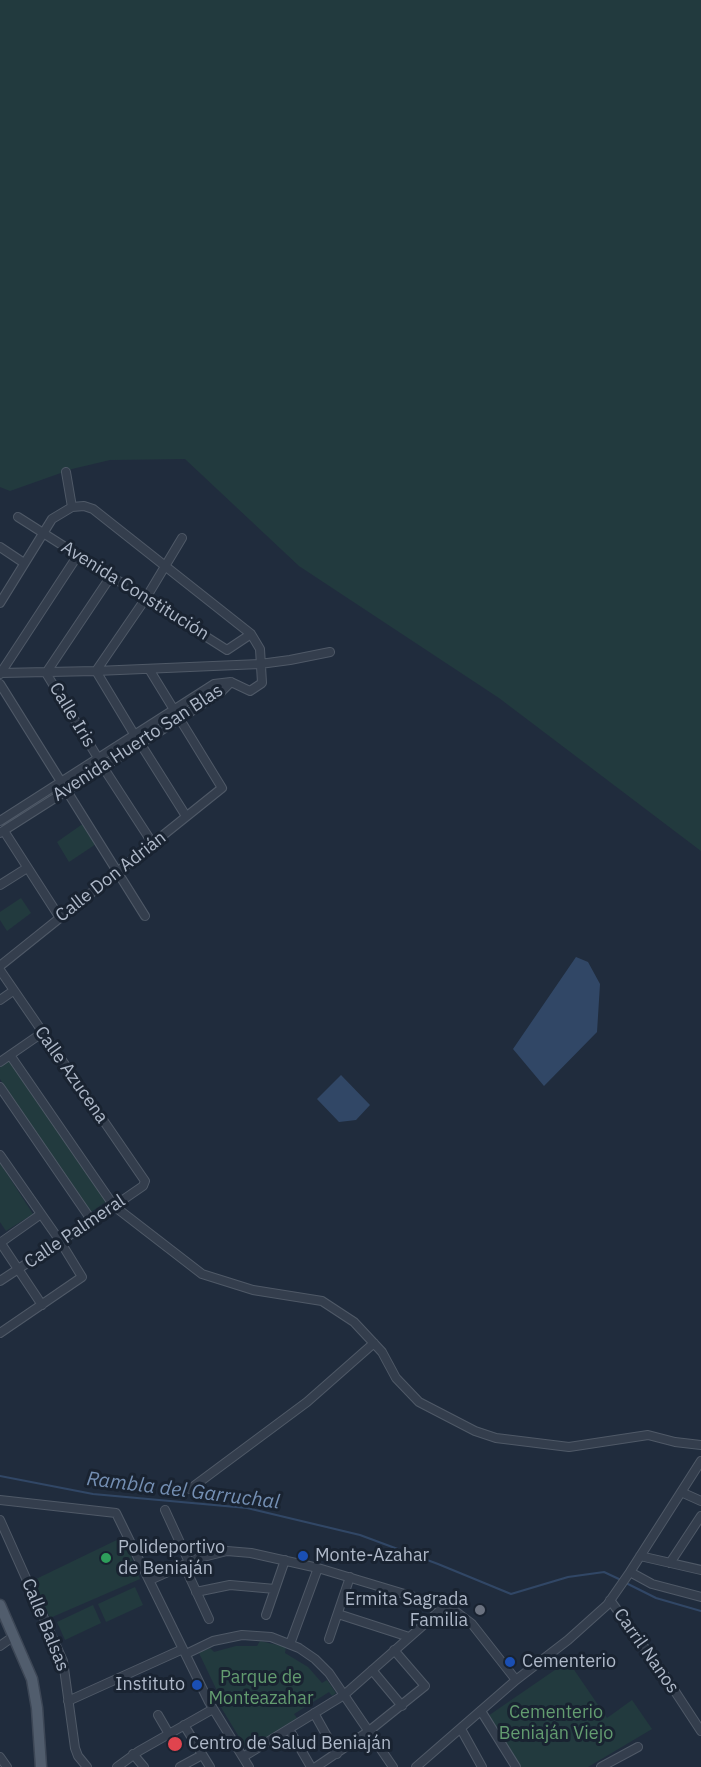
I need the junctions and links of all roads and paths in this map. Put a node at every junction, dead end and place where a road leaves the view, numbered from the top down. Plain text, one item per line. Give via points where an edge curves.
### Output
1 (66, 472) dead end
2 (72, 507) junction
3 (18, 517) dead end
4 (43, 533) junction
5 (182, 538) dead end
6 (0, 547) edge
7 (78, 555) junction
8 (24, 563) junction
9 (165, 568) junction
10 (111, 576) junction
11 (146, 598) junction
12 (0, 603) edge
13 (251, 634) junction
14 (330, 652) dead end
15 (260, 664) junction
16 (148, 669) junction
17 (96, 671) junction
18 (0, 673) edge
19 (46, 673) junction
20 (231, 682) junction
21 (0, 684) edge
22 (173, 710) junction
23 (178, 719) junction
24 (134, 735) junction
25 (140, 743) junction
26 (98, 758) junction
27 (103, 767) junction
28 (62, 781) junction
29 (67, 790) junction
30 (186, 816) junction
31 (0, 821) edge
32 (2, 832) edge
33 (153, 844) junction
34 (27, 868) junction
35 (118, 871) junction
36 (0, 885) edge
37 (146, 916) dead end
38 (60, 918) junction
39 (0, 968) edge
40 (13, 991) junction
41 (0, 1000) edge
42 (42, 1033) junction
43 (10, 1055) junction
44 (0, 1062) edge
45 (0, 1088) edge
46 (0, 1155) edge
47 (144, 1178) joint
48 (114, 1206) junction
49 (41, 1214) junction
50 (92, 1221) junction
51 (60, 1241) junction
52 (0, 1243) edge
53 (19, 1270) junction
54 (0, 1281) edge
55 (42, 1305) junction
56 (2, 1328) edge
57 (374, 1343) junction
58 (701, 1445) edge
59 (701, 1461) edge
60 (190, 1489) dead end
61 (681, 1492) junction
62 (0, 1500) edge
63 (701, 1501) edge
64 (165, 1510) dead end
65 (701, 1516) edge
66 (0, 1520) edge
67 (640, 1556) junction
68 (285, 1560) junction
69 (186, 1563) junction
70 (670, 1563) junction
71 (318, 1568) junction
72 (701, 1570) edge
73 (630, 1572) junction
74 (350, 1577) junction
75 (150, 1580) junction
76 (275, 1589) junction
77 (196, 1592) junction
78 (701, 1597) edge
79 (610, 1600) junction
80 (445, 1606) junction
81 (1, 1613) edge
82 (338, 1614) junction
83 (266, 1615) dead end
84 (209, 1619) dead end
85 (14, 1636) junction
86 (409, 1637) junction
87 (329, 1639) dead end
88 (290, 1644) junction
89 (0, 1646) edge
90 (394, 1650) junction
91 (184, 1651) junction
92 (372, 1670) junction
93 (516, 1680) junction
94 (344, 1695) junction
95 (68, 1701) junction
96 (402, 1706) junction
97 (213, 1708) junction
98 (481, 1711) junction
99 (314, 1713) junction
100 (158, 1715) dead end
101 (184, 1725) junction
102 (289, 1729) junction
103 (461, 1729) junction
104 (369, 1731) junction
105 (701, 1731) edge
106 (169, 1734) junction
107 (638, 1747) dead end
108 (133, 1754) junction
109 (337, 1754) junction
110 (202, 1755) junction
111 (0, 1757) edge
112 (243, 1758) junction
113 (7, 1767) edge
114 (41, 1767) edge
115 (87, 1767) edge
116 (117, 1767) edge
117 (144, 1767) edge
118 (180, 1767) edge
119 (210, 1767) edge
120 (249, 1767) edge
121 (311, 1767) edge
122 (316, 1767) edge
123 (393, 1767) edge
124 (416, 1767) edge
125 (482, 1767) edge
126 (516, 1767) edge
127 (601, 1767) edge

1 - 2 street
2 - 4 street via 52,519
2 - 9 street via 93,509
3 - 4 street, Avenida Constitución
4 - 7 street, Avenida Constitución
4 - 8 street
5 - 9 street
6 - 8 street
7 - 10 street, Avenida Constitución
7 - 18 street
8 - 12 street
9 - 11 street
9 - 13 street
10 - 11 street, Avenida Constitución
10 - 19 street
11 - 13 street, Avenida Constitución via 227,650
11 - 17 street
13 - 15 street via 260,649
14 - 15 street
15 - 16 street
15 - 20 street via 262,683 250,691
16 - 17 street
16 - 22 street
17 - 19 street
17 - 24 street
18 - 19 street
19 - 26 street, Calle Iris
20 - 22 street, Avenida Huerto San Blas via 214,684
20 - 23 street, Avenida Huerto San Blas
21 - 28 street
22 - 23 street
22 - 24 street, Avenida Huerto San Blas
23 - 25 street, Avenida Huerto San Blas
23 - 30 street, Calle Don Adrián via 222,788
24 - 26 street, Avenida Huerto San Blas
25 - 27 street, Avenida Huerto San Blas
25 - 30 street
26 - 28 street, Avenida Huerto San Blas
27 - 29 street, Avenida Huerto San Blas
27 - 33 street, Calle Iris
28 - 29 street
28 - 31 street, Avenida Huerto San Blas
29 - 32 street, Avenida Huerto San Blas
29 - 35 street
30 - 33 street, Calle Don Adrián
32 - 34 street
33 - 35 street, Calle Don Adrián
34 - 36 street
34 - 38 street
35 - 37 street
35 - 38 street, Calle Don Adrián
38 - 39 street, Calle Don Adrián
39 - 40 street, Calle Azucena
40 - 41 street
40 - 42 street, Calle Azucena
42 - 43 street
42 - 47 street, Calle Azucena
43 - 44 street
43 - 48 street
45 - 50 street
46 - 49 street
47 - 48 street, Calle Palmeral via 143,1186
48 - 50 street, Calle Palmeral
48 - 57 street via 202,1274 253,1290 322,1301 354,1322
49 - 51 street
49 - 52 street
50 - 51 street, Calle Palmeral
51 - 53 street, Calle Palmeral
51 - 55 street via 82,1277
52 - 53 street
53 - 54 street, Calle Palmeral
53 - 55 street
55 - 56 street
57 - 58 street via 396,1378 419,1402 496,1438 569,1447 648,1435
57 - 60 street via 307,1402
59 - 61 street
61 - 63 street
61 - 67 street
62 - 75 street via 111,1511 118,1516
64 - 69 street
65 - 70 street
66 - 95 street, Calle Balsas via 63,1660
67 - 70 street
67 - 73 street
68 - 69 street via 227,1551
68 - 71 street
68 - 76 street
69 - 75 street
69 - 77 street
70 - 72 street
71 - 74 street
71 - 88 street
73 - 78 street via 652,1584
73 - 79 street
74 - 80 street
74 - 82 street
75 - 91 street
76 - 77 street via 230,1585
76 - 83 street
77 - 84 street
79 - 93 street via 568,1640
79 - 105 street, Carril Nanos
80 - 86 street
80 - 93 street via 471,1624
81 - 85 main road
82 - 86 street
82 - 87 street
85 - 89 street
85 - 114 main road via 34,1688
86 - 90 street
88 - 91 street via 271,1637 242,1635
88 - 94 street via 322,1666
90 - 92 street
90 - 96 street via 424,1686
91 - 95 street
91 - 97 street
92 - 94 street
92 - 96 street
93 - 98 street
94 - 99 street
94 - 104 street
95 - 115 street, Calle Balsas via 76,1752
96 - 104 street
97 - 101 street
97 - 112 street
98 - 103 street
98 - 126 street
99 - 102 street
99 - 109 street
100 - 106 street
101 - 106 street
101 - 110 street
102 - 112 street
102 - 121 street
103 - 124 street
103 - 125 street
104 - 109 street
104 - 123 street
106 - 108 street
107 - 127 street
108 - 116 street
108 - 117 street
109 - 122 street
110 - 118 street
110 - 119 street
111 - 113 street
112 - 120 street

